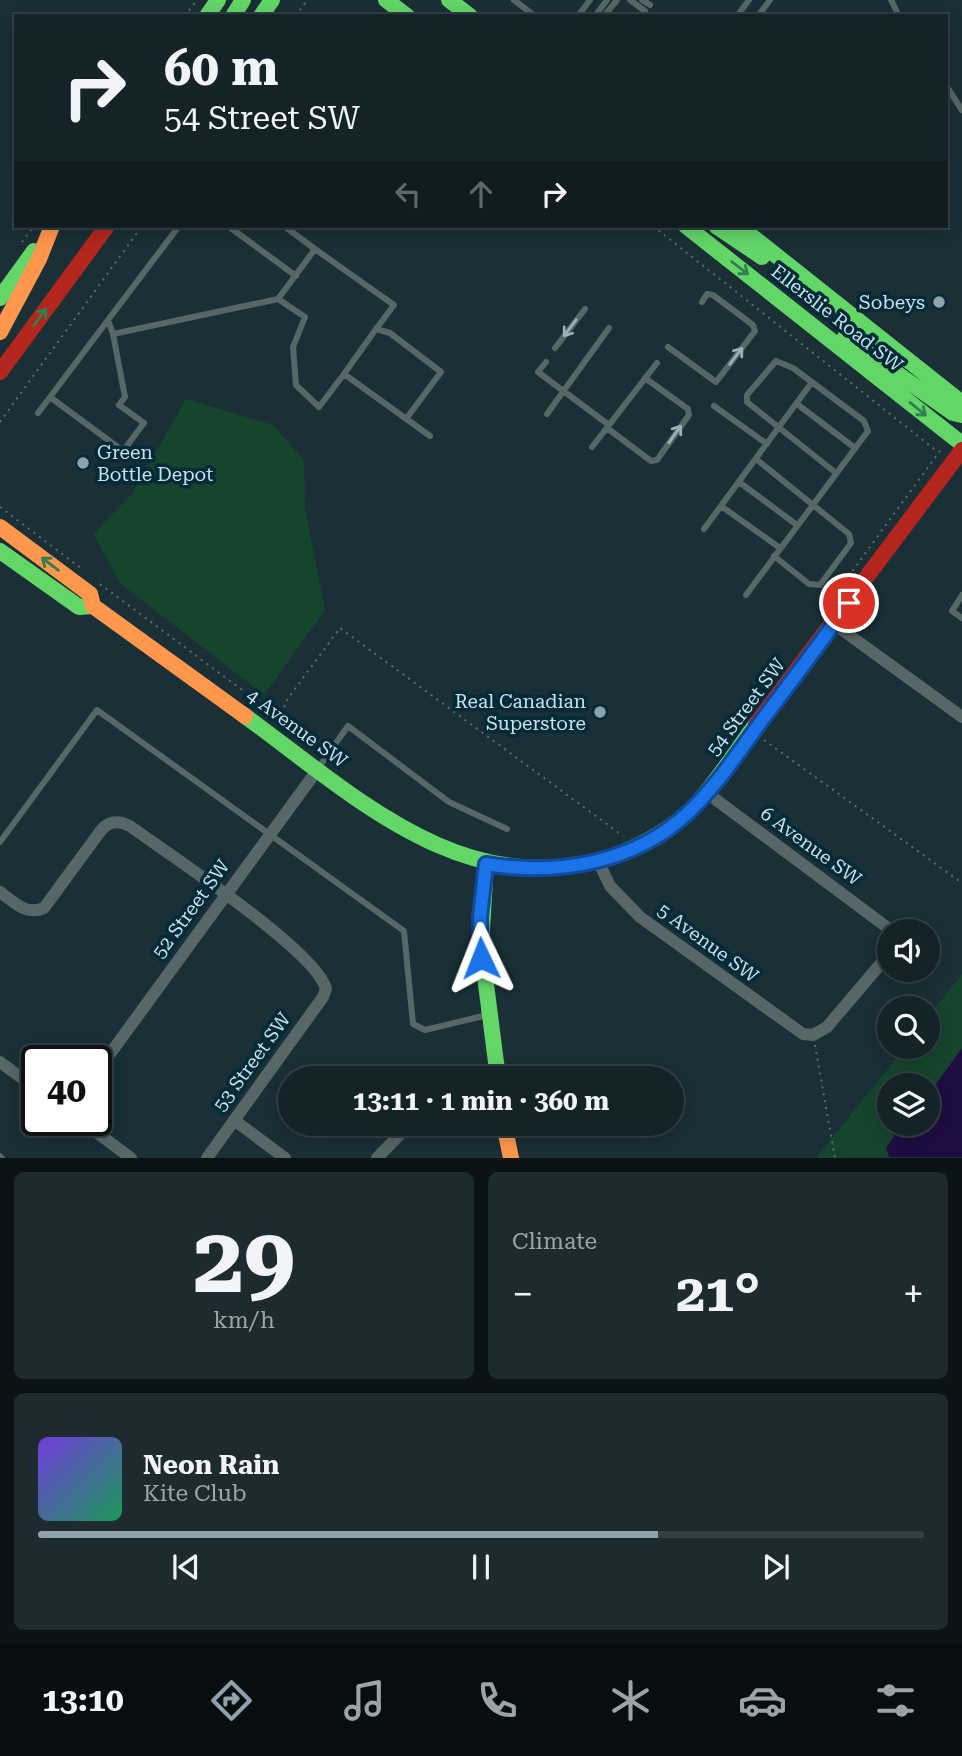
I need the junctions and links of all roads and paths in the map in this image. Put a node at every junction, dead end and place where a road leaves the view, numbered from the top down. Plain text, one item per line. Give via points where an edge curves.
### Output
1 (386, 0) edge
2 (449, 0) edge
3 (514, 0) edge
4 (617, 0) edge
5 (630, 0) edge
6 (642, 0) edge
7 (404, 14) edge
8 (467, 14) edge
9 (532, 14) edge
10 (606, 14) edge
11 (948, 89) edge
12 (962, 110) edge
13 (51, 228) edge
14 (51, 228) edge
15 (106, 228) edge
16 (141, 228) edge
17 (177, 228) edge
18 (231, 228) edge
19 (287, 228) edge
20 (656, 228) edge
21 (689, 228) edge
22 (719, 228) edge
23 (742, 228) edge
24 (315, 249) junction
25 (296, 276) junction
26 (817, 287) junction
27 (0, 298) edge
28 (278, 299) junction
29 (702, 302) dead end
30 (585, 309) dead end
31 (795, 312) junction
32 (108, 320) junction
33 (609, 328) dead end
34 (376, 329) junction
35 (0, 332) edge
36 (113, 334) junction
37 (668, 347) dead end
38 (555, 348) dead end
39 (546, 362) dead end
40 (657, 363) dead end
41 (0, 372) edge
42 (344, 374) junction
43 (645, 378) junction
44 (812, 382) junction
45 (564, 391) junction
46 (50, 397) junction
47 (962, 403) edge
48 (797, 404) junction
49 (714, 406) dead end
50 (38, 412) dead end
51 (547, 414) dead end
52 (962, 415) edge
53 (406, 419) junction
54 (0, 422) edge
55 (608, 426) junction
56 (778, 429) junction
57 (430, 436) dead end
58 (767, 444) junction
59 (962, 444) edge
60 (592, 447) dead end
61 (855, 448) junction
62 (962, 450) edge
63 (756, 459) junction
64 (836, 473) junction
65 (739, 482) junction
66 (813, 504) junction
67 (721, 506) junction
68 (0, 508) edge
69 (797, 525) junction
70 (0, 527) edge
71 (704, 529) dead end
72 (780, 548) junction
73 (0, 551) edge
74 (774, 556) junction
75 (87, 574) dead end
76 (95, 580) dead end
77 (835, 594) dead end
78 (746, 595) dead end
79 (962, 595) edge
80 (93, 607) junction
81 (962, 618) edge
82 (834, 624) junction
83 (961, 712) edge
84 (761, 738) dead end
85 (318, 769) junction
86 (707, 793) junction
87 (507, 829) dead end
88 (632, 833) dead end
89 (270, 835) junction
90 (624, 837) junction
91 (614, 841) dead end
92 (0, 842) edge
93 (598, 861) junction
94 (486, 864) junction
95 (962, 883) edge
96 (0, 892) edge
97 (225, 895) junction
98 (877, 920) edge
99 (877, 968) edge
100 (489, 1015) junction
101 (813, 1035) junction
102 (112, 1051) edge
103 (0, 1062) edge
104 (496, 1066) edge
105 (21, 1077) edge
106 (234, 1121) junction
107 (102, 1136) edge
108 (398, 1136) edge
109 (507, 1136) edge
110 (131, 1157) edge
111 (207, 1157) edge
112 (285, 1157) edge
113 (377, 1157) edge
114 (511, 1157) edge
115 (835, 1157) edge

1 - 7 street
2 - 8 street
3 - 9 lane
4 - 10 lane
5 - 6 lane via 648,8
11 - 12 lane
13 - 27 street
14 - 35 street via 40,259
41 -> 15 street
16 - 54 path
17 - 32 lane
18 - 25 lane
19 - 24 lane
20 - 77 path via 939,452
21 -> 31 street, Ellerslie Road SW
22 - 26 street
23 - 26 street, Ellerslie Road SW
24 - 25 lane
24 - 34 lane via 394,305
25 - 28 lane
26 - 47 street, Ellerslie Road SW
28 - 36 lane
28 - 42 lane via 305,317 293,347 296,385 319,407
37 -> 29 lane via 716,383 755,331 713,295 708,294
30 -> 38 lane
31 - 52 street via 843,336
31 -> 59 street, Ellerslie Road SW
32 - 36 lane
32 - 46 lane
33 - 45 lane
34 - 42 lane
34 - 53 lane via 390,333 440,372
36 - 46 lane via 125,397 119,405 144,423 123,452
39 - 45 lane via 538,372
40 - 43 lane
42 - 53 lane
43 - 55 lane
55 -> 43 lane via 651,461 657,460 689,415 688,409
44 - 48 lane
44 - 56 lane via 776,361 747,395 754,411
44 - 61 lane via 868,426
45 - 51 lane
45 - 55 lane
46 - 50 lane
48 - 56 lane
48 - 61 lane
49 - 58 lane
53 - 57 lane
55 - 60 lane
56 - 58 lane
56 - 64 lane
58 - 63 lane
61 - 64 lane
62 - 82 street, 54 Street SW
63 - 65 lane
63 - 66 lane
64 - 66 lane
65 - 67 lane
65 - 69 lane
66 - 69 lane
66 - 74 lane via 849,534 848,549 820,585 814,586
67 - 71 lane
67 - 72 lane
68 - 75 path
69 - 72 lane
80 -> 70 street, 4 Avenue SW via 90,593
72 - 74 lane
73 - 80 street, 4 Avenue SW via 79,607
74 - 78 lane
76 - 90 path via 281,719 286,701 340,628
79 - 81 lane via 952,611
80 - 85 street, 4 Avenue SW
82 - 83 street
82 - 86 street, 54 Street SW
84 - 95 path
85 - 87 lane via 348,726 449,802
85 - 89 street, 52 Street SW
85 - 94 street, 4 Avenue SW via 417,838
86 - 93 street, 54 Street SW via 657,836
86 - 98 street, 6 Avenue SW
88 - 90 path
89 - 92 lane via 97,710
89 - 97 street, 52 Street SW
89 - 100 lane via 404,931 416,1028 425,1030
90 - 91 path
93 - 94 street, 54 Street SW via 545,869
93 - 101 street, 5 Avenue SW via 610,887 640,917 799,1032
94 - 100 street via 480,937
96 - 97 street via 21,908 44,908 102,829 115,821 130,826
97 - 102 street, 52 Street SW
97 - 106 street, 53 Street SW via 301,952 326,989
99 - 101 street via 827,1027
100 - 104 street
101 - 115 path
103 - 105 street
106 - 111 street, 53 Street SW
106 - 112 street
107 - 110 street
108 - 113 street
109 - 114 street

